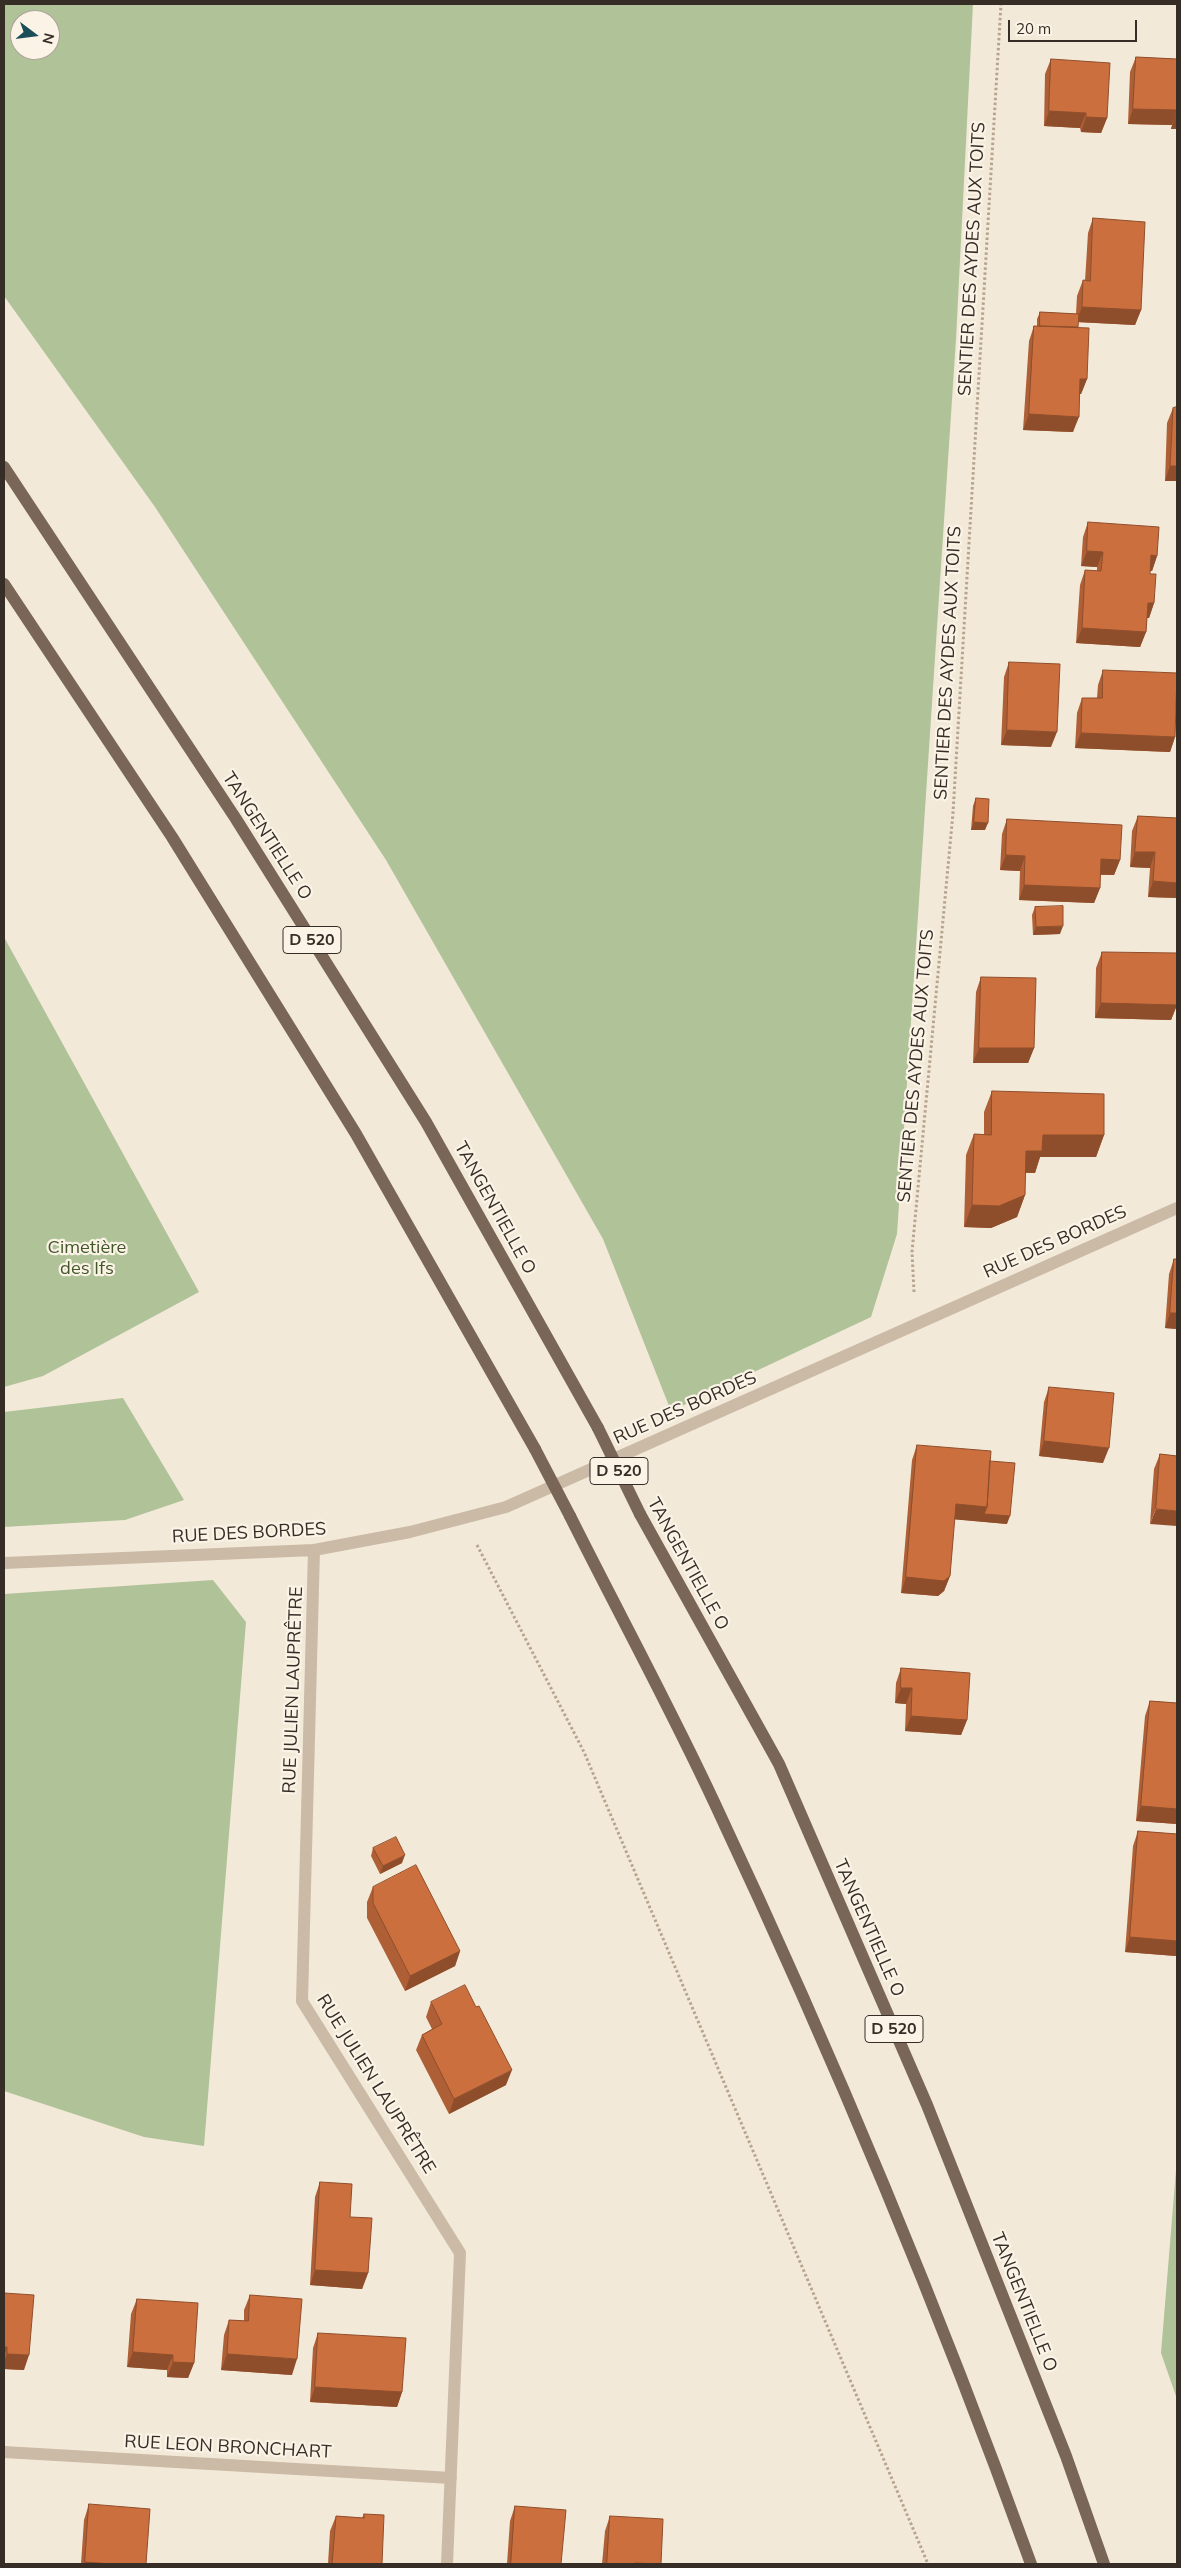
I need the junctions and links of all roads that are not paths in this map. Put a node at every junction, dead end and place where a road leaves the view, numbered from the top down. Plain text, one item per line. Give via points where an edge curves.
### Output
1 (4, 467) edge
2 (4, 584) edge
3 (1177, 1208) edge
4 (314, 1550) junction
5 (4, 1563) edge
6 (4, 2452) edge
7 (451, 2478) junction
8 (447, 2564) edge
9 (1031, 2564) edge
10 (1104, 2564) edge

1 - 10 main road, TANGENTIELLE O / D 520, bridge via 236,818 421,1113 598,1428 640,1514 779,1764 927,2105 1066,2456
2 - 9 main road, bridge via 177,846 356,1134 536,1449 714,1802 853,2109 986,2438
3 - 4 street, RUE DES BORDES via 506,1507 410,1532
4 - 5 street, RUE DES BORDES
4 - 7 street, RUE JULIEN LAUPRÊTRE via 302,2001 460,2253
6 - 7 street, RUE LEON BRONCHART
7 - 8 street, RUE JULIEN LAUPRÊTRE

